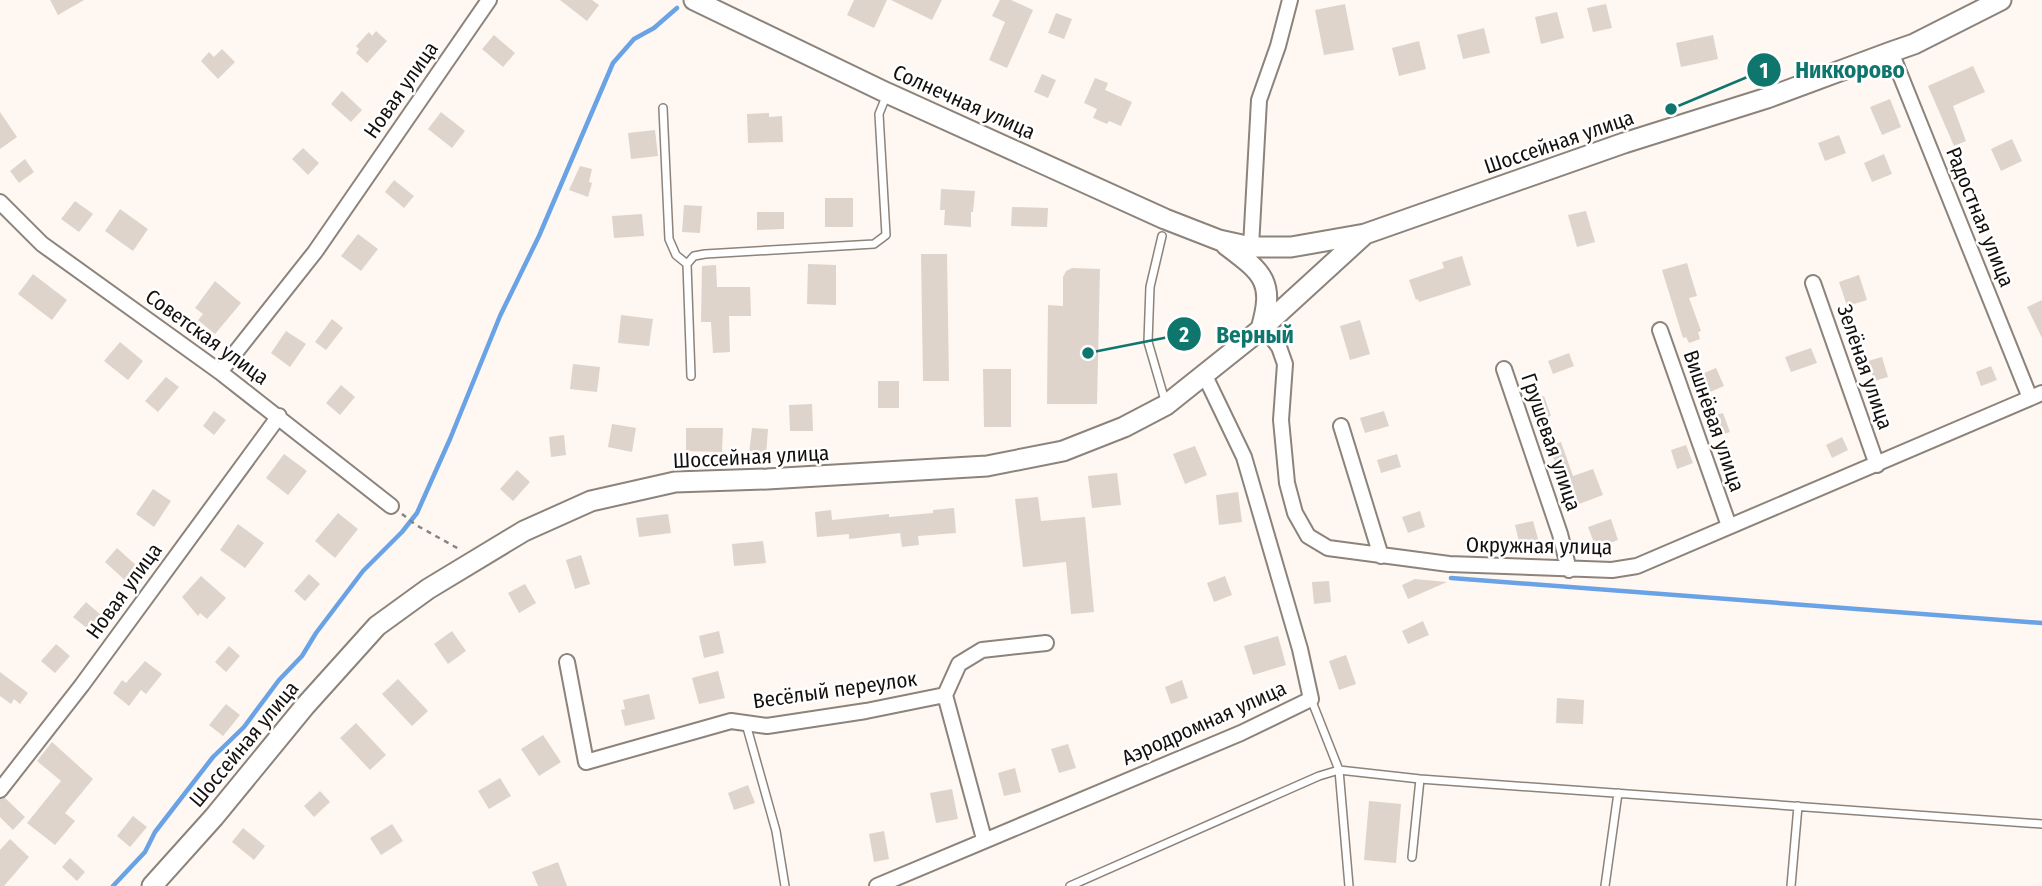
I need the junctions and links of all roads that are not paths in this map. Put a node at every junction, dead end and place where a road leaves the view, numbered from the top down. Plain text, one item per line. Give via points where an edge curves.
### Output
1 (489, 0) edge
2 (694, 0) edge
3 (1290, 0) edge
4 (2001, 0) edge
5 (1891, 52) junction
6 (887, 93) junction
7 (663, 108) dead end
8 (1, 206) edge
9 (1365, 234) junction
10 (1161, 236) dead end
11 (1219, 240) junction
12 (1251, 247) junction
13 (687, 264) junction
14 (1813, 282) dead end
15 (1262, 328) junction
16 (1660, 330) dead end
17 (1504, 369) dead end
18 (220, 372) junction
19 (691, 376) dead end
20 (1205, 376) junction
21 (2036, 395) edge
22 (1166, 405) junction
23 (279, 416) junction
24 (1341, 426) dead end
25 (1877, 465) junction
26 (391, 506) dead end
27 (1729, 526) junction
28 (1381, 556) junction
29 (1569, 570) junction
30 (1046, 643) dead end
31 (567, 662) dead end
32 (945, 695) junction
33 (1311, 699) junction
34 (746, 724) junction
35 (1339, 770) junction
36 (1420, 779) junction
37 (0, 790) edge
38 (1618, 793) junction
39 (1798, 806) junction
40 (2042, 824) edge
41 (984, 839) junction
42 (1412, 856) dead end
43 (152, 886) edge
44 (785, 886) edge
45 (877, 886) edge
46 (1070, 886) edge
47 (1349, 886) edge
48 (1605, 886) edge
49 (1791, 886) edge

1 - 18 street, Новая улица via 315,252
2 - 6 main road, Солнечная улица
3 - 12 street via 1259,100
4 - 5 main road, Шоссейная улица
5 - 9 main road, Шоссейная улица
5 - 21 street, Радостная улица
6 - 11 main road, Солнечная улица
6 - 13 lane via 878,114 886,235 874,244 705,254 694,256
7 - 13 lane via 669,239 676,255
8 - 18 street, Советская улица via 42,244
9 - 12 main road via 1292,247
9 - 15 main road, Шоссейная улица
10 - 22 lane via 1150,288 1148,342
11 - 12 main road
11 - 15 main road via 1257,268 1267,289
13 - 19 lane
14 - 25 street, Зелёная улица
15 - 20 main road, Шоссейная улица
15 - 28 street, Окружная улица via 1279,347 1285,364 1282,432 1295,513 1308,536 1328,548
16 - 27 street, Вишнёвая улица
17 - 29 street, Грушевая улица
18 - 23 street, Советская улица
20 - 22 main road, Шоссейная улица
20 - 33 street, Аэродромная улица via 1244,457
21 - 25 street, Окружная улица
22 - 43 main road, Шоссейная улица via 1063,451 987,466 676,482 590,501 524,531 377,626
23 - 26 street, Советская улица
23 - 37 street, Новая улица
24 - 28 street
25 - 27 street, Окружная улица
27 - 29 street, Окружная улица via 1637,566
28 - 29 street, Окружная улица
30 - 32 street, Весёлый переулок via 982,650 959,664
31 - 34 street, Весёлый переулок via 586,762 731,721
32 - 34 street, Весёлый переулок via 766,726
32 - 41 street
33 - 35 lane
33 - 41 street, Аэродромная улица via 1241,733
34 - 44 lane via 776,831
35 - 36 lane
35 - 46 lane
35 - 47 lane
36 - 38 lane
36 - 42 lane
38 - 39 lane
38 - 48 lane
39 - 40 lane
39 - 49 lane
41 - 45 street, Аэродромная улица

